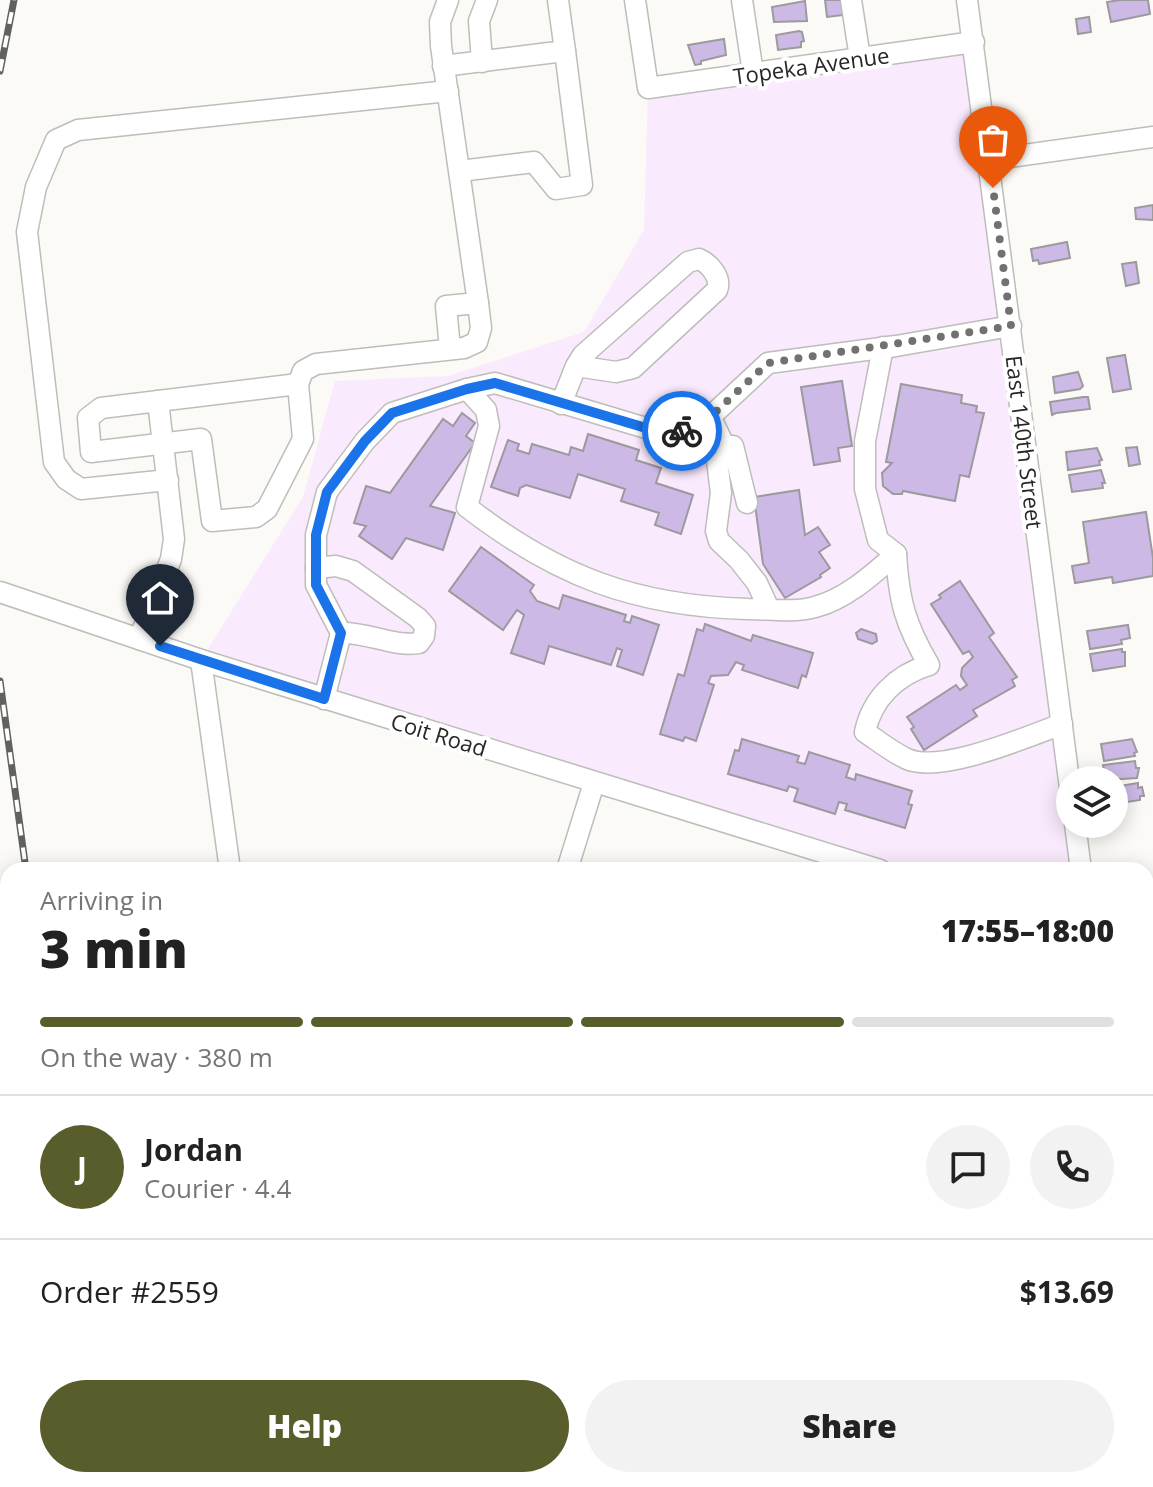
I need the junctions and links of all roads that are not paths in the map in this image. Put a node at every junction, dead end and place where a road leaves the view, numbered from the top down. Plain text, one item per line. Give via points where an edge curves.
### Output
1 (448, 0) edge
2 (487, 0) edge
3 (558, 0) edge
4 (635, 0) edge
5 (742, 0) edge
6 (851, 0) edge
7 (967, 0) edge
8 (974, 42) junction
9 (565, 51) junction
10 (860, 58) junction
11 (482, 62) junction
12 (443, 66) junction
13 (753, 73) junction
14 (448, 91) junction
15 (1153, 137) edge
16 (989, 160) junction
17 (460, 171) junction
18 (478, 303) junction
19 (1011, 326) junction
20 (883, 347) junction
21 (450, 349) junction
22 (576, 366) junction
23 (298, 384) junction
24 (467, 389) junction
25 (158, 401) junction
26 (561, 404) junction
27 (710, 416) junction
28 (164, 444) junction
29 (725, 447) junction
30 (168, 480) junction
31 (747, 503) dead end
32 (896, 554) junction
33 (316, 568) junction
34 (0, 592) edge
35 (769, 609) junction
36 (341, 633) junction
37 (139, 639) junction
38 (201, 660) junction
39 (324, 699) junction
40 (1062, 724) junction
41 (1067, 766) edge
42 (594, 783) junction
43 (1077, 838) edge
44 (230, 862) edge
45 (569, 862) edge
46 (854, 862) edge
47 (1080, 862) edge

1 - 12 street via 440,22
2 - 11 street via 479,21
3 - 9 street
4 - 13 street, Topeka Avenue via 648,88
5 - 13 street
6 - 10 street
7 - 8 street, East 140th Street
8 - 10 street, Topeka Avenue
8 - 16 street, East 140th Street
9 - 11 street
9 - 17 street via 582,185 556,189 534,162
10 - 13 street, Topeka Avenue
11 - 12 street
12 - 14 street
14 - 17 street
14 - 30 street via 78,130 56,140 36,187 27,232 54,462 81,489
15 - 16 street
16 - 19 street, East 140th Street
17 - 18 street
18 - 21 street via 477,342
18 - 21 street via 446,306
19 - 20 street
19 - 40 street, East 140th Street
20 - 27 street via 768,363
20 - 32 street via 865,441 865,489 878,540
21 - 23 street via 316,364 303,371
22 - 22 street via 594,344 693,259 706,262 718,278 717,290 633,368 616,372
22 - 26 street
23 - 25 street
23 - 28 street via 303,439 267,509 256,517 212,521 201,439
24 - 26 street via 495,383
24 - 33 street via 392,413 365,441 327,492 316,535
24 - 35 street via 486,410 489,426 467,507 508,539 562,569 631,595 699,607
25 - 28 street
25 - 28 street via 101,408 88,418 91,452
26 - 27 street via 646,428 694,432
27 - 29 street
28 - 30 street
29 - 31 street via 733,446
29 - 35 street via 716,452 721,493 716,531 757,583
30 - 37 street via 171,559
32 - 35 street via 840,597 814,608
32 - 40 street via 899,593 929,665 884,690 865,732 908,760 934,763
33 - 36 street via 316,585
33 - 36 street via 343,566 353,571 425,626 419,643 406,645 359,632
34 - 37 street, Coit Road
36 - 39 street
37 - 38 street, Coit Road
38 - 39 street, Coit Road
38 - 44 street
39 - 42 street, Coit Road
40 - 41 street, East 140th Street
42 - 45 street
42 - 46 street, Coit Road
43 - 47 street

